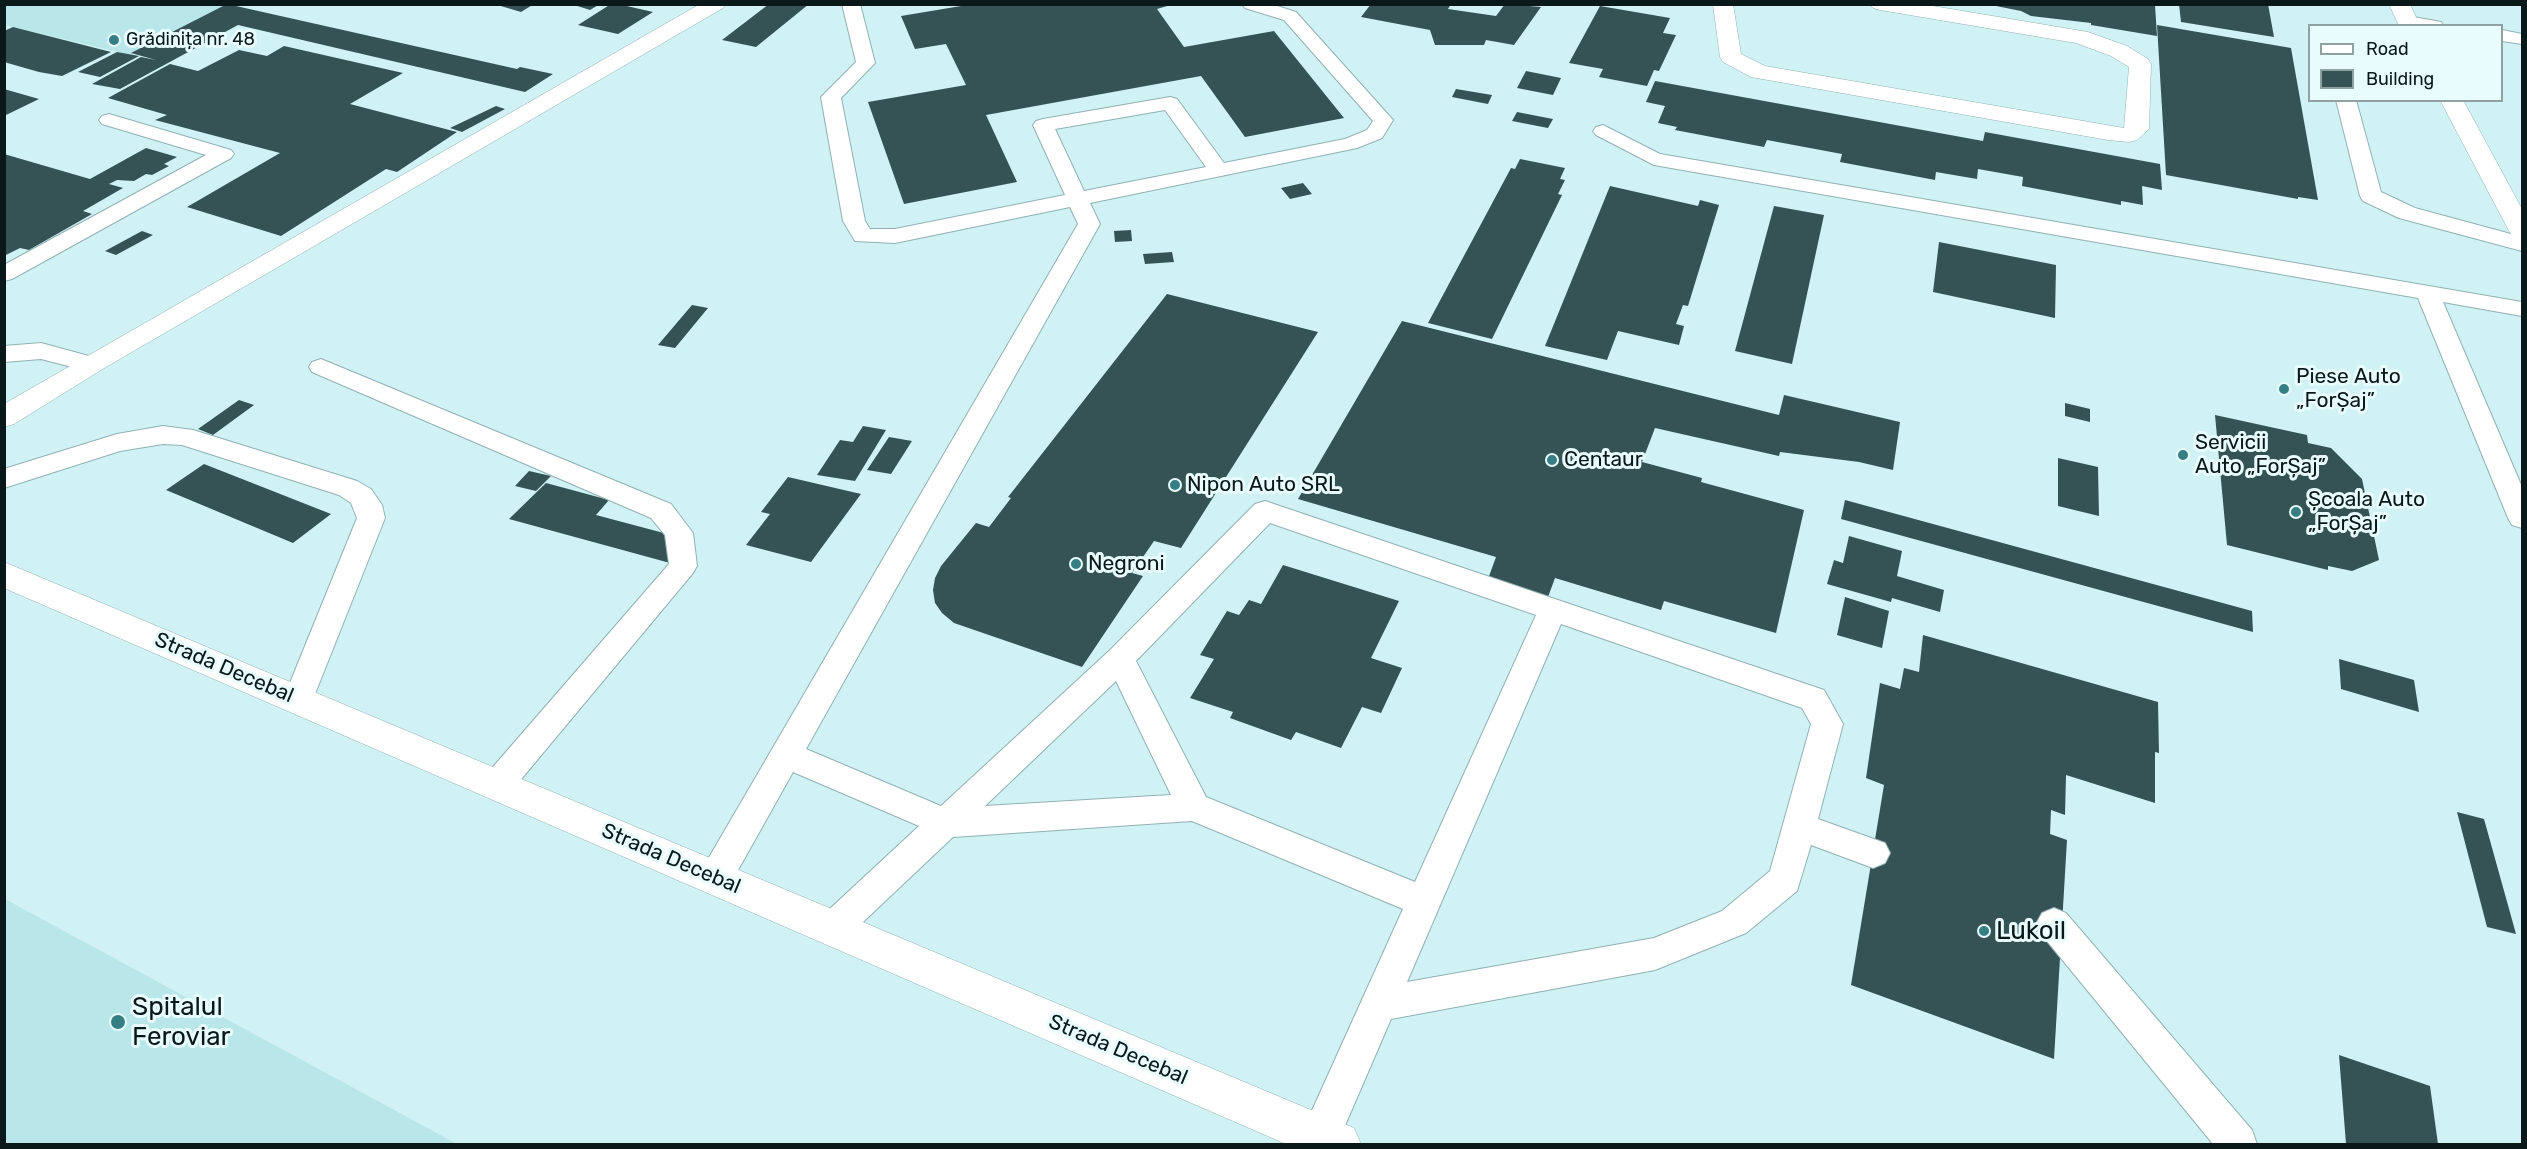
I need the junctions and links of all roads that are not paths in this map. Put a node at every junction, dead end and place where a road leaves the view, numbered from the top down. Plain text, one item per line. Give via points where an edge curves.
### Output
1 (716, 4) edge
2 (851, 4) edge
3 (1251, 4) edge
4 (1723, 4) edge
5 (1880, 4) edge
6 (2406, 17) edge
7 (2429, 24) edge
8 (2503, 36) edge
9 (2523, 39) edge
10 (2347, 102) edge
11 (2452, 102) edge
12 (109, 120) dead end
13 (1603, 131) dead end
14 (1219, 171) junction
15 (1078, 200) junction
16 (2523, 231) edge
17 (2523, 244) edge
18 (4, 274) edge
19 (2427, 292) junction
20 (2523, 309) edge
21 (4, 354) edge
22 (91, 364) junction
23 (321, 368) dead end
24 (4, 417) edge
25 (4, 479) edge
26 (2523, 518) edge
27 (4, 574) edge
28 (1552, 610) junction
29 (1120, 659) junction
30 (298, 700) junction
31 (786, 754) junction
32 (497, 785) junction
33 (1194, 807) junction
34 (947, 823) junction
35 (1800, 827) junction
36 (1873, 853) dead end
37 (716, 878) junction
38 (1423, 901) junction
39 (2054, 924) dead end
40 (833, 928) junction
41 (1379, 1004) junction
42 (1329, 1141) edge
43 (2238, 1144) edge

1 - 22 street
2 - 15 lane via 866,63 831,97 854,221 863,236 895,236
3 - 14 lane via 1290,16 1383,120 1375,134 1350,144
4 - 5 street via 1731,57 1759,72 2108,133 2129,135 2137,129 2140,64 2119,51 2080,37
6 - 7 lane
8 - 9 lane
10 - 17 lane via 2371,196 2407,213
11 - 16 street
12 - 18 lane via 224,154
13 - 19 lane via 1654,159
14 - 15 lane
14 - 15 lane via 1170,103 1043,124
15 - 31 lane via 1089,224
19 - 20 lane
19 - 26 lane
21 - 22 lane via 41,351
22 - 24 street
23 - 32 lane via 661,511 679,533 683,566
25 - 30 lane via 117,443 163,435 184,436 317,477 361,496 371,518
27 - 30 street, Strada Decebal
28 - 29 lane via 1265,511
28 - 35 lane via 1813,699 1827,724
28 - 38 lane
29 - 33 lane
29 - 34 lane
30 - 32 street, Strada Decebal
31 - 34 lane
31 - 37 lane
32 - 37 street, Strada Decebal
33 - 34 lane
33 - 38 lane
34 - 40 lane
35 - 36 lane
35 - 41 lane via 1785,880 1734,922 1655,954
37 - 40 street, Strada Decebal
38 - 41 lane
39 - 43 lane
40 - 42 street, Strada Decebal
41 - 42 lane

